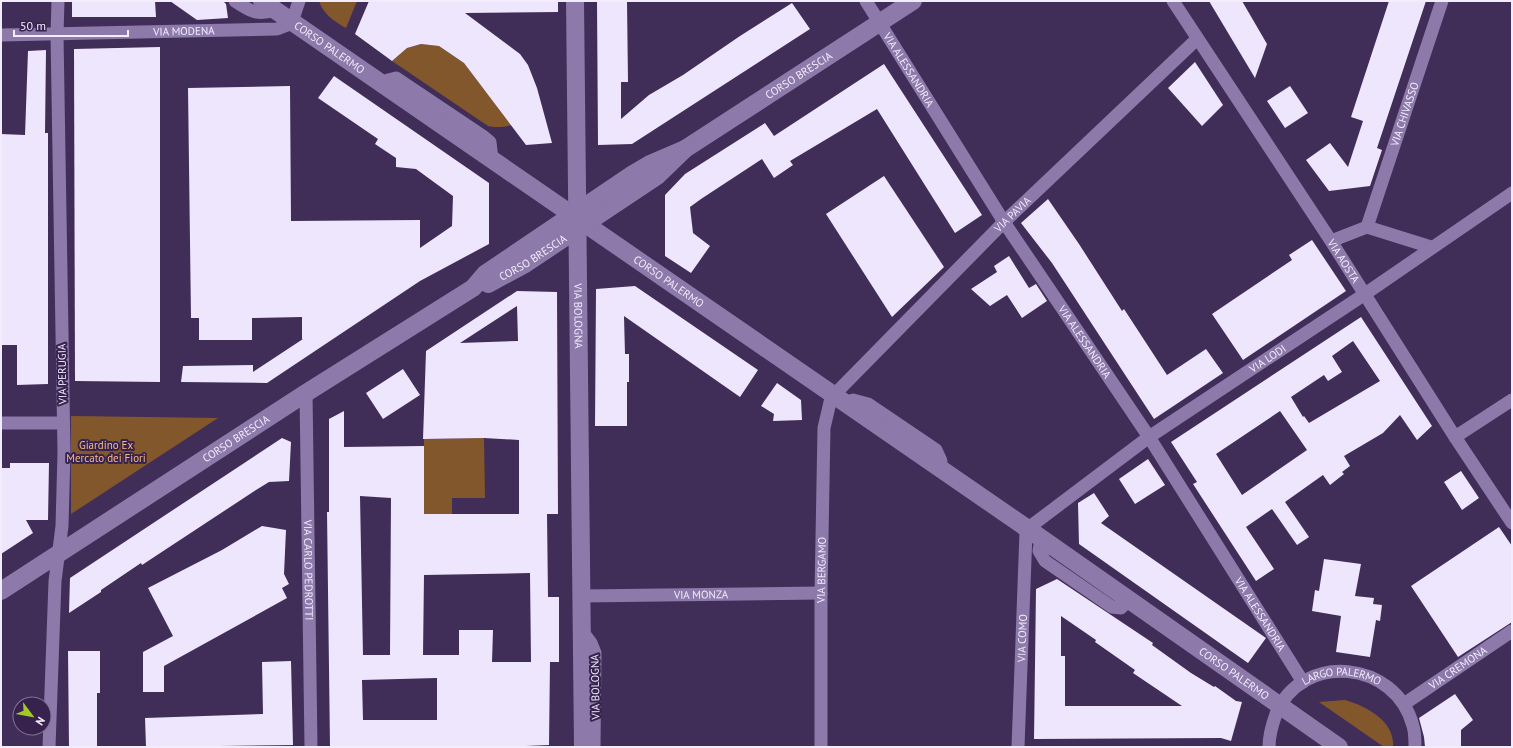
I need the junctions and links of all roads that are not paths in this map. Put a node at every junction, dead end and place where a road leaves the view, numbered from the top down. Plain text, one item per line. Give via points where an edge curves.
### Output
1 (58, 1) edge
2 (235, 1) edge
3 (299, 1) edge
4 (574, 1) edge
5 (866, 1) edge
6 (913, 1) edge
7 (1173, 1) edge
8 (1442, 1) edge
9 (269, 6) edge
10 (292, 22) junction
11 (880, 23) junction
12 (57, 34) junction
13 (1, 35) edge
14 (1197, 39) junction
15 (1512, 193) edge
16 (578, 220) junction
17 (1004, 222) junction
18 (1367, 227) junction
19 (1331, 241) junction
20 (1431, 247) junction
21 (1365, 294) junction
22 (306, 393) junction
23 (839, 399) junction
24 (1512, 400) edge
25 (1, 423) edge
26 (63, 423) junction
27 (1149, 437) junction
28 (1455, 437) junction
29 (1512, 523) edge
30 (1034, 534) junction
31 (59, 553) junction
32 (1, 591) edge
33 (821, 593) junction
34 (582, 596) junction
35 (1512, 631) edge
36 (1303, 682) junction
37 (1404, 704) junction
38 (1279, 706) junction
39 (585, 745) edge
40 (49, 747) edge
41 (311, 747) edge
42 (821, 747) edge
43 (1018, 747) edge
44 (1269, 747) edge
45 (1339, 747) edge
46 (1415, 747) edge

1 - 12 street, VIA PERUGIA
2 - 9 street, CORSO PALERMO via 260,14
3 - 10 street
4 - 16 main road, VIA BOLOGNA
5 - 11 street, VIA ALESSANDRIA
6 - 11 main road, CORSO BRESCIA
7 - 14 street, VIA AOSTA
8 - 18 street, VIA CHIVASSO
9 - 10 main road, CORSO PALERMO
10 - 12 street, VIA MODENA via 277,29
10 - 16 main road, CORSO PALERMO
11 - 16 main road, CORSO BRESCIA via 685,150 650,164
11 - 17 street, VIA ALESSANDRIA
12 - 13 street, VIA MODENA
12 - 26 street, VIA PERUGIA
14 - 17 street, VIA PAVIA
14 - 19 street, VIA AOSTA
15 - 20 street, VIA LODI
16 - 22 main road, CORSO BRESCIA via 518,268 491,283 473,288
16 - 23 main road, CORSO PALERMO
16 - 34 main road, VIA BOLOGNA
17 - 23 street, VIA PAVIA
17 - 27 street, VIA ALESSANDRIA
18 - 19 street
18 - 20 street
19 - 21 street, VIA AOSTA
20 - 21 street, VIA LODI
21 - 27 street, VIA LODI
21 - 28 street, VIA AOSTA
22 - 31 main road, CORSO BRESCIA
22 - 41 street, VIA CARLO PEDROTTI
23 - 30 main road, CORSO PALERMO
23 - 33 street, VIA BERGAMO via 831,398 824,428
24 - 28 street
25 - 26 street
26 - 31 street, VIA PERUGIA
27 - 30 street, VIA LODI via 1031,526
27 - 36 street, VIA ALESSANDRIA
28 - 29 street, VIA AOSTA
30 - 38 main road, CORSO PALERMO
30 - 43 street, VIA COMO via 1026,532
31 - 32 main road, CORSO BRESCIA
31 - 40 street, VIA PERUGIA via 55,590
33 - 34 street, VIA MONZA
33 - 42 street, VIA BERGAMO
34 - 39 main road, VIA BOLOGNA
35 - 37 street, VIA CREMONA
36 - 37 street, LARGO PALERMO via 1328,672 1359,673 1373,677 1386,685
36 - 38 street, LARGO PALERMO via 1290,692
37 - 46 street, LARGO PALERMO via 1413,725
38 - 44 street, LARGO PALERMO via 1271,725
38 - 45 main road, CORSO PALERMO

